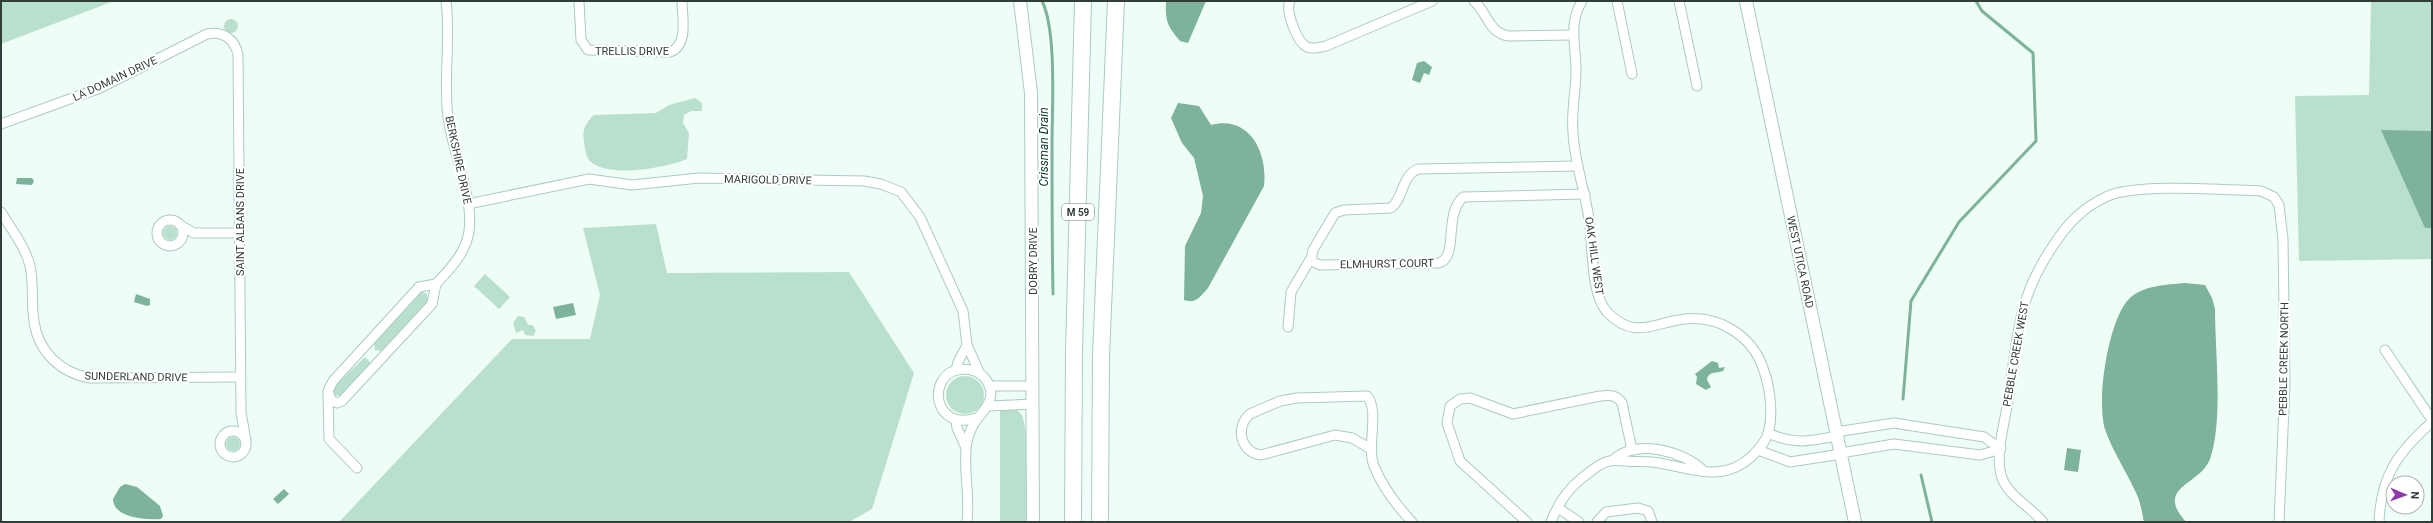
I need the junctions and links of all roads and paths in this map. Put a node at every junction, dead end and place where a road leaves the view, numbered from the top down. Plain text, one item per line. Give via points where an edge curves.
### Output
1 (446, 1) edge
2 (579, 1) edge
3 (682, 1) edge
4 (1020, 1) edge
5 (1084, 1) edge
6 (1116, 1) edge
7 (1290, 1) edge
8 (1432, 1) edge
9 (1474, 1) edge
10 (1582, 1) edge
11 (1617, 1) edge
12 (1679, 1) edge
13 (1746, 1) edge
14 (1572, 35) junction
15 (227, 37) joint
16 (1632, 74) dead end
17 (1697, 86) dead end
18 (1, 124) edge
19 (1578, 166) junction
20 (1585, 194) junction
21 (2274, 197) joint
22 (468, 204) junction
23 (1, 212) edge
24 (180, 225) junction
25 (194, 233) junction
26 (240, 233) junction
27 (180, 241) junction
28 (1311, 258) junction
29 (436, 284) junction
30 (1288, 327) dead end
31 (967, 345) junction
32 (2385, 350) dead end
33 (956, 370) junction
34 (980, 374) junction
35 (241, 377) junction
36 (989, 386) junction
37 (1033, 386) junction
38 (328, 391) junction
39 (339, 402) junction
40 (1033, 404) junction
41 (988, 406) junction
42 (241, 412) junction
43 (328, 418) junction
44 (977, 418) junction
45 (956, 420) junction
46 (2432, 421) edge
47 (229, 432) junction
48 (1768, 433) junction
49 (1837, 434) junction
50 (246, 441) junction
51 (966, 448) junction
52 (1372, 449) junction
53 (2000, 449) junction
54 (1632, 450) junction
55 (1758, 450) junction
56 (1841, 453) junction
57 (1613, 460) junction
58 (357, 468) dead end
59 (1704, 471) junction
60 (1558, 508) junction
61 (967, 522) edge
62 (1033, 522) edge
63 (1074, 522) edge
64 (1100, 522) edge
65 (1412, 522) edge
66 (1527, 522) edge
67 (1551, 522) edge
68 (1579, 522) edge
69 (1596, 522) edge
70 (1652, 522) edge
71 (1855, 522) edge
72 (2043, 522) edge
73 (2280, 522) edge
74 (2379, 522) edge

1 - 22 street, BERKSHIRE DRIVE via 448,118
2 - 3 street, TRELLIS DRIVE via 579,33 584,46 594,52 670,52 679,46 683,34
4 - 37 street, DOBRY DRIVE via 1031,93
5 - 63 highway, M 59 via 1074,352
6 - 64 highway, M 59 via 1102,335
7 - 8 street via 1288,15 1304,45 1314,48 1326,46
9 - 14 street via 1484,11 1494,30 1500,34
10 - 14 street, OAK HILL WEST via 1573,21
11 - 16 street
12 - 17 street
13 - 49 street, WEST UTICA ROAD
14 - 19 street, OAK HILL WEST via 1576,68 1573,133
15 - 18 street, LA DOMAIN DRIVE via 218,33 207,34 100,88
15 - 26 street, SAINT ALBANS DRIVE via 235,44 238,55
19 - 20 street, OAK HILL WEST
19 - 28 street via 1418,169 1408,176 1398,200 1390,208 1344,210 1335,214
20 - 28 street, ELMHURST COURT via 1464,196 1458,203 1451,222 1449,256 1444,262 1320,265 1314,264
20 - 48 street, OAK HILL WEST via 1597,289 1606,310 1633,327 1650,328 1695,318 1720,324 1742,336 1757,354 1764,371 1770,405
21 - 53 street, PEBBLE CREEK WEST via 2261,191 2125,192 2107,196 2070,222 2040,264 2024,301
21 - 73 street, PEBBLE CREEK NORTH via 2281,214 2285,311
22 - 29 street, BERKSHIRE DRIVE via 468,240 458,258
22 - 31 street, MARIGOLD DRIVE via 588,179 632,185 699,178 864,181 881,184 901,192 920,217 963,311
23 - 35 street, SUNDERLAND DRIVE via 26,256 30,267 36,331 41,344 56,363 78,376 90,378
24 - 25 street
24 - 27 street via 183,233
24 - 27 street via 173,220 164,221 158,227 157,236 164,245 173,246
25 - 26 street
25 - 27 street
26 - 35 street, SAINT ALBANS DRIVE
28 - 30 street via 1291,292
29 - 38 street via 418,287 333,381
29 - 39 street, BERKSHIRE DRIVE via 432,304
31 - 33 street
31 - 34 street, MARIGOLD DRIVE
32 - 46 street
33 - 34 street via 968,369
33 - 45 street via 943,380 938,395 943,410
34 - 36 street, MARIGOLD DRIVE
35 - 42 street, SAINT ALBANS DRIVE
36 - 37 street
36 - 41 street via 991,398
37 - 40 street, DOBRY DRIVE
38 - 39 street via 331,400
38 - 43 street
39 - 43 street, BERKSHIRE DRIVE
40 - 41 street
40 - 62 street, DOBRY DRIVE
41 - 44 street
42 - 47 street, SAINT ALBANS DRIVE via 235,426
42 - 50 street, SAINT ALBANS DRIVE
43 - 58 street via 330,442
44 - 45 street via 967,422
44 - 51 street
45 - 51 street
46 - 74 street via 2403,449 2390,469 2382,492
47 - 50 street via 241,434
47 - 50 street, SAINT ALBANS DRIVE via 220,441 221,450 227,456 239,456 245,449
48 - 49 street via 1796,442
48 - 55 street
49 - 53 street via 1894,423 1984,437
49 - 56 street, WEST UTICA ROAD
51 - 61 street
52 - 52 street via 1372,408 1369,398 1365,396 1289,399 1250,414 1241,429 1244,446 1255,454 1268,455 1334,435 1352,438
52 - 65 street via 1374,466 1396,503
53 - 56 street via 1980,455 1894,444
53 - 72 street, PEBBLE CREEK WEST via 2000,471 2003,480 2012,494
54 - 57 street via 1619,454
54 - 59 street via 1645,449 1675,454
54 - 66 street via 1622,403 1612,395 1513,414 1470,398 1454,402 1449,409 1447,423 1460,461
55 - 56 street via 1790,462
55 - 59 street via 1742,464 1729,470 1713,473
56 - 71 street, WEST UTICA ROAD
57 - 59 street via 1652,462 1689,471
57 - 60 street via 1605,462 1578,481
60 - 67 street
60 - 68 street
69 - 70 street via 1606,512 1638,508 1648,511

